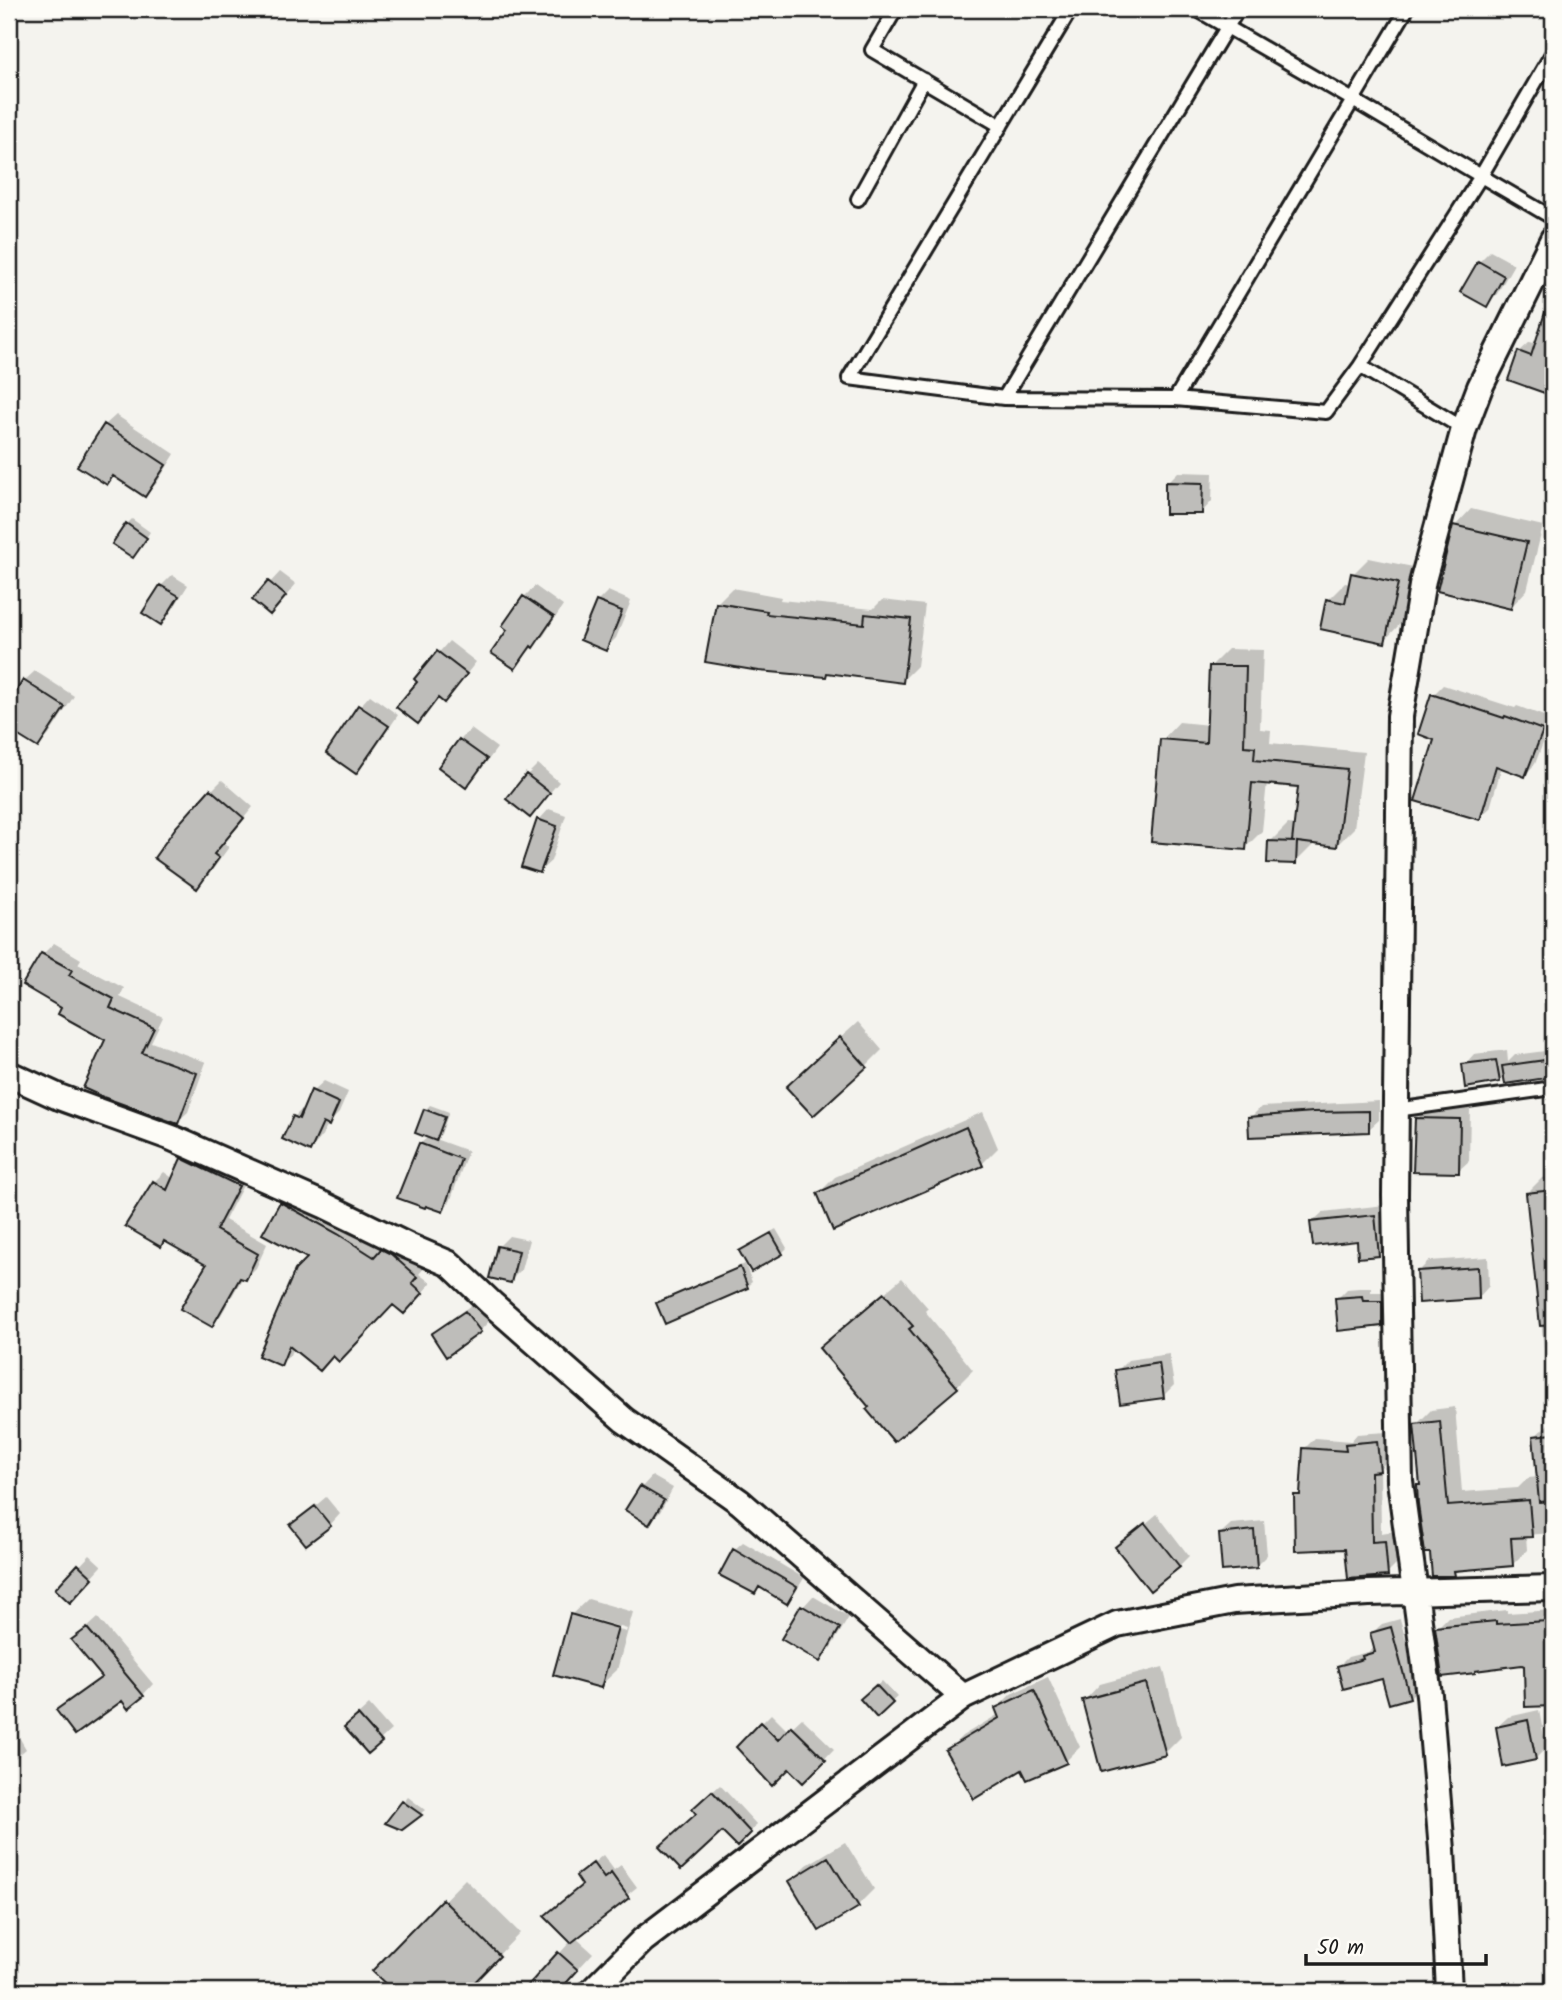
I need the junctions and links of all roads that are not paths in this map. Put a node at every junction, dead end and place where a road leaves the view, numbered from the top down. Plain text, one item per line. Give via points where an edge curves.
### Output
1 (896, 9) edge
2 (1072, 9) edge
3 (1196, 9) edge
4 (1238, 9) edge
5 (1407, 9) edge
6 (1227, 27) junction
7 (1553, 52) edge
8 (924, 80) junction
9 (1353, 100) junction
10 (1001, 126) junction
11 (1481, 176) junction
12 (858, 199) dead end
13 (1553, 218) edge
14 (1553, 239) edge
15 (1360, 366) junction
16 (1004, 398) junction
17 (1175, 399) junction
18 (1464, 429) junction
19 (9, 1074) edge
20 (1553, 1088) edge
21 (1396, 1110) junction
22 (1553, 1588) edge
23 (1414, 1592) junction
24 (963, 1698) junction
25 (592, 1991) edge
26 (1449, 1991) edge

1 - 8 lane via 872,50
2 - 10 lane
3 - 6 lane
4 - 6 lane
5 - 9 lane
6 - 9 lane
6 - 16 lane
7 - 11 lane
8 - 10 lane
8 - 12 lane
9 - 11 lane
9 - 17 lane
10 - 16 lane via 849,378
11 - 13 lane
11 - 15 lane
14 - 18 street
15 - 17 lane via 1326,412
15 - 18 lane
16 - 17 lane
18 - 21 street via 1423,580 1400,716
19 - 24 street via 172,1138 450,1264 624,1420 740,1502
20 - 21 lane
21 - 23 street via 1400,1481
22 - 23 street
23 - 24 street via 1234,1601 1117,1624
23 - 26 street via 1429,1695
24 - 25 street via 643,1940

